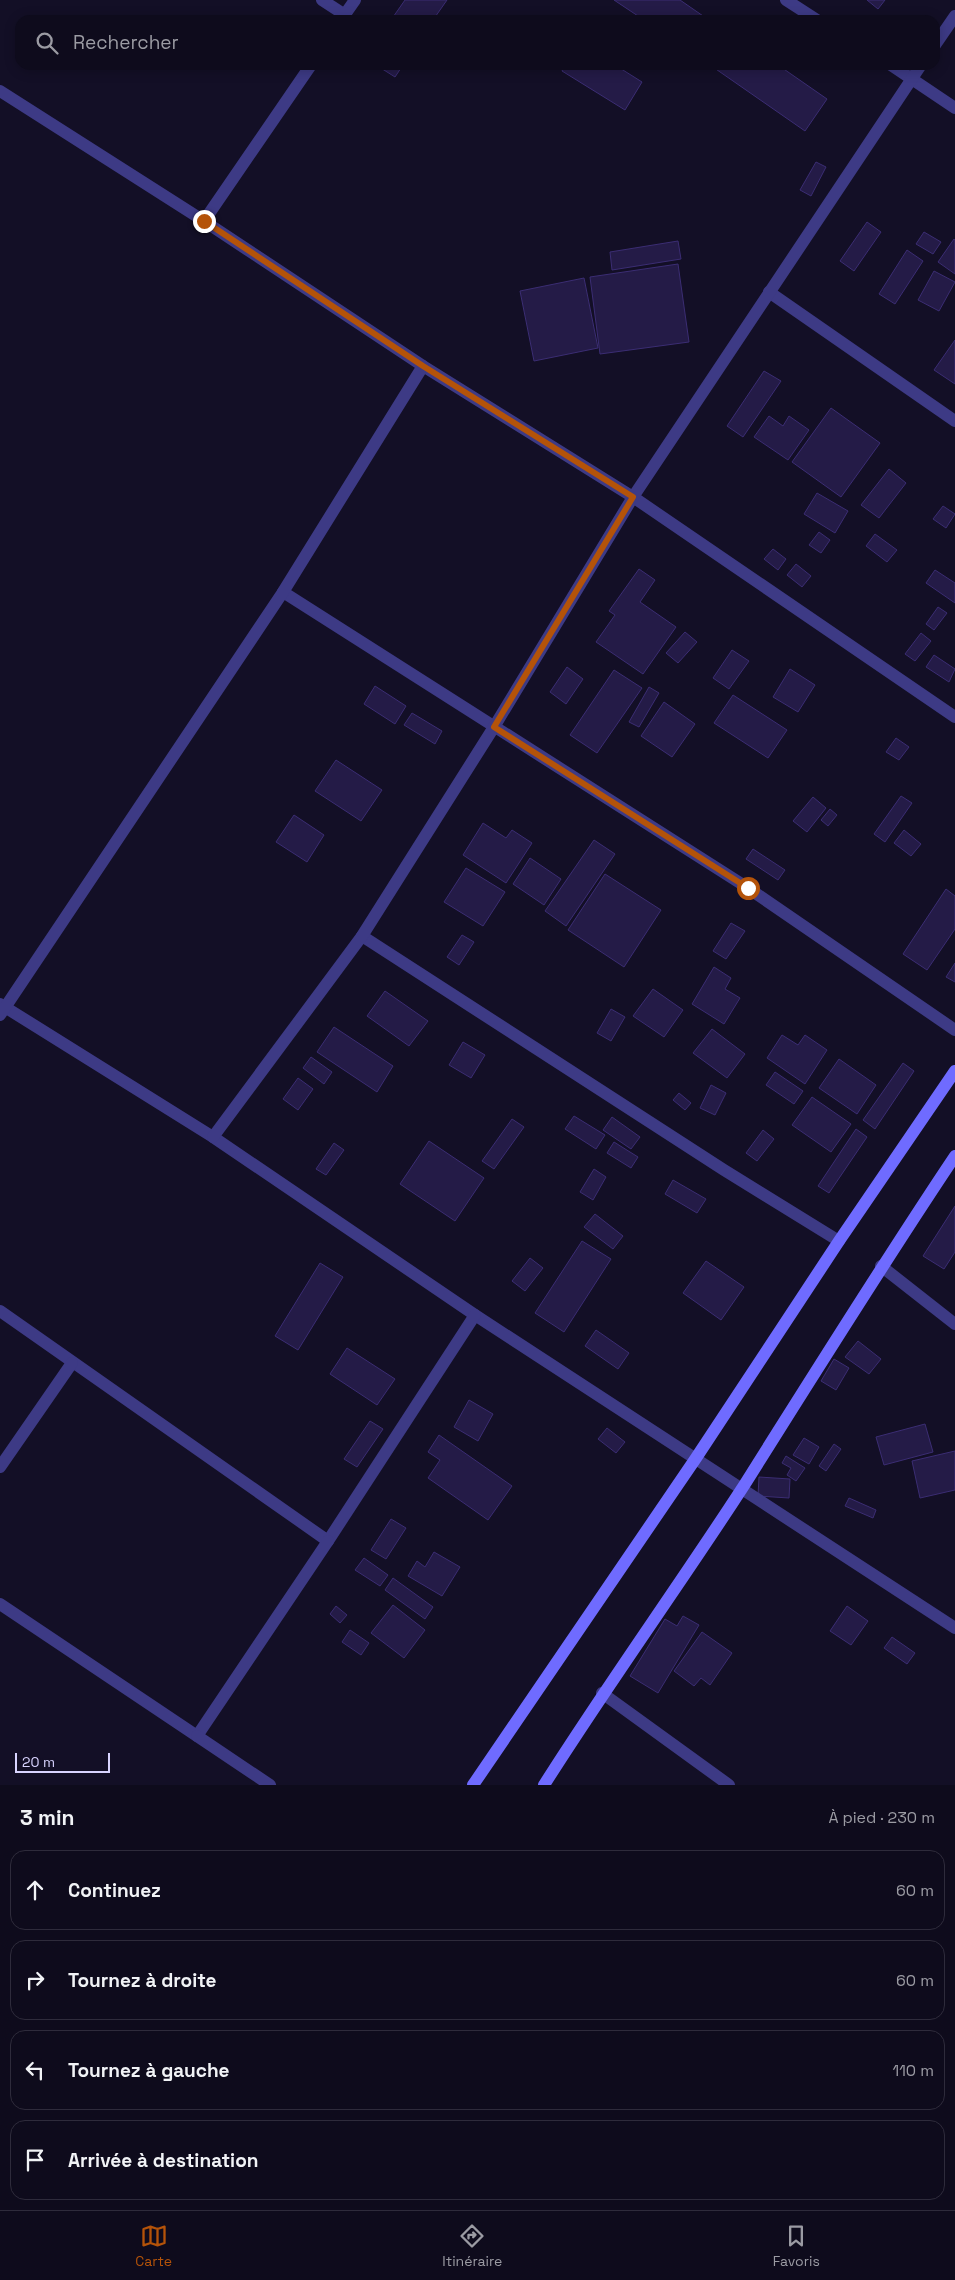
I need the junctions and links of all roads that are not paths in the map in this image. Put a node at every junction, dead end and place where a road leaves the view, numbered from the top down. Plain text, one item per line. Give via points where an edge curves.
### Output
1 (322, 0) edge
2 (355, 0) edge
3 (786, 0) edge
4 (341, 15) edge
5 (344, 15) edge
6 (809, 15) edge
7 (955, 16) edge
8 (940, 38) edge
9 (308, 70) edge
10 (899, 70) edge
11 (918, 70) edge
12 (912, 78) junction
13 (0, 91) edge
14 (955, 108) edge
15 (204, 221) junction
16 (769, 292) junction
17 (423, 366) junction
18 (955, 421) edge
19 (633, 497) junction
20 (283, 592) junction
21 (955, 717) edge
22 (494, 727) junction
23 (362, 936) junction
24 (2, 1009) edge
25 (955, 1030) edge
26 (955, 1071) edge
27 (213, 1137) junction
28 (955, 1156) edge
29 (839, 1240) junction
30 (881, 1266) junction
31 (0, 1311) edge
32 (475, 1315) junction
33 (955, 1324) edge
34 (72, 1363) junction
35 (696, 1458) junction
36 (0, 1467) edge
37 (742, 1488) junction
38 (328, 1541) junction
39 (0, 1604) edge
40 (955, 1628) edge
41 (602, 1693) junction
42 (197, 1736) junction
43 (270, 1785) edge
44 (473, 1785) edge
45 (544, 1785) edge
46 (729, 1785) edge

1 - 4 street
2 - 5 street
3 - 6 street
7 - 8 street
9 - 15 street
10 - 12 street
11 - 12 street
12 - 14 street
12 - 16 street
13 - 15 street
15 - 17 street
16 - 18 street
16 - 19 street
17 - 19 street
17 - 20 street
19 - 21 street
19 - 22 street
20 - 22 street
20 - 24 street
22 - 23 street
22 - 25 street via 748,888
23 - 27 street
23 - 29 street via 724,1170
24 - 27 street
26 - 29 main road
27 - 32 street
28 - 30 main road
29 - 35 main road
30 - 33 street
30 - 37 main road
31 - 34 street
32 - 35 street
32 - 38 street
34 - 36 street
34 - 38 street
35 - 37 street
35 - 44 main road
37 - 40 street
37 - 41 main road
38 - 42 street
39 - 42 street
41 - 45 main road
41 - 46 street
42 - 43 street

